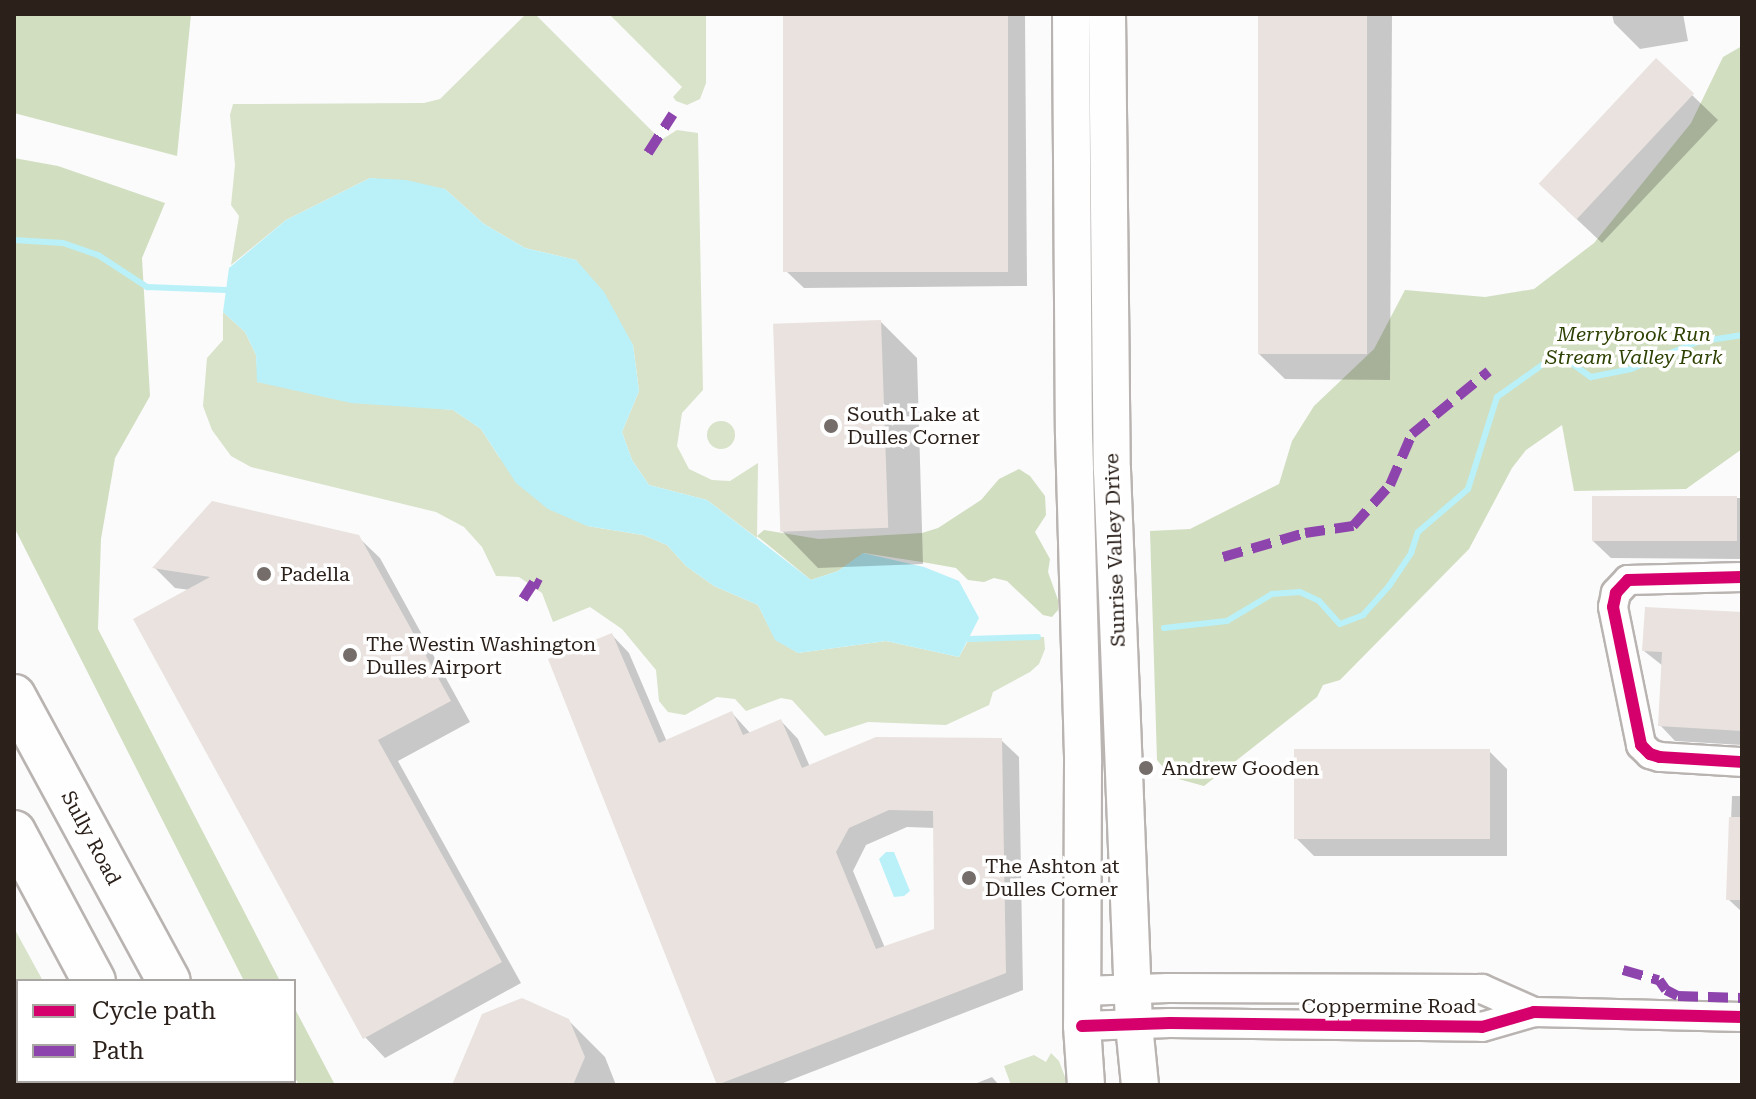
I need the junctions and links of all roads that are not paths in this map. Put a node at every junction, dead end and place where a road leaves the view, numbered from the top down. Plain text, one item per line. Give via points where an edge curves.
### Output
1 (1071, 14) edge
2 (1107, 14) edge
3 (1742, 577) edge
4 (14, 696) edge
5 (1742, 762) edge
6 (14, 832) edge
7 (93, 979) edge
8 (168, 979) edge
9 (1133, 989) junction
10 (1082, 1009) junction
11 (1534, 1012) junction
12 (1742, 1017) edge
13 (1134, 1025) junction
14 (1086, 1085) edge
15 (1140, 1085) edge

1 - 10 main road, Sunrise Valley Drive
2 - 9 main road, Sunrise Valley Drive via 1112,470
3 - 5 street via 1628,580 1616,593 1613,607 1641,745 1660,757
4 - 8 highway, Sully Road
6 - 7 highway
9 - 10 street, Coppermine Road
9 - 11 street, Coppermine Road via 1482,989
9 - 13 main road, Sunrise Valley Drive
10 - 13 street, Coppermine Road
10 - 14 main road, Sunrise Valley Drive
11 - 12 street, Coppermine Road
11 - 13 street, Coppermine Road via 1482,1027
13 - 15 main road, Sunrise Valley Drive

